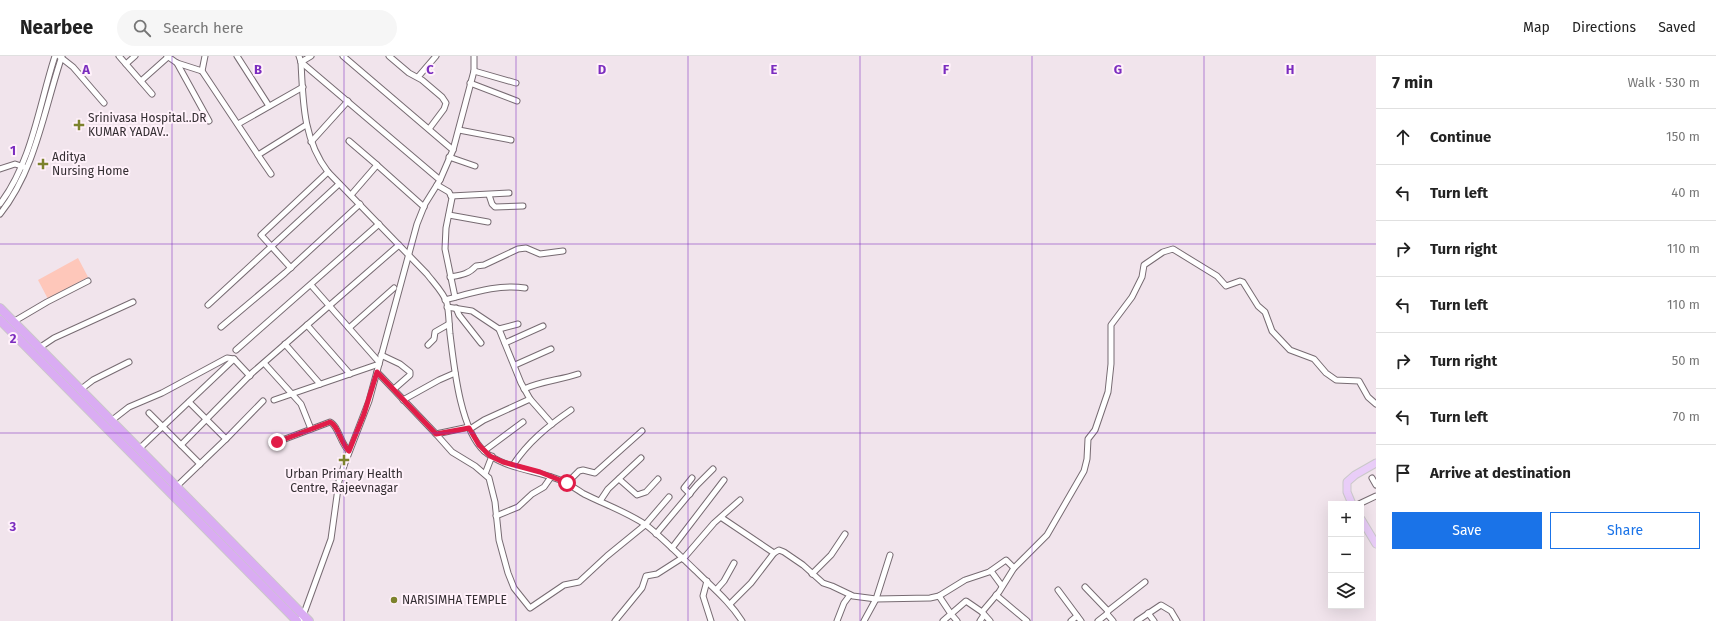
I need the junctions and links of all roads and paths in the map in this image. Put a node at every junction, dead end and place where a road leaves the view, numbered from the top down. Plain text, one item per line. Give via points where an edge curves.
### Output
1 (55, 56) edge
2 (61, 56) edge
3 (119, 56) edge
4 (135, 56) edge
5 (205, 56) edge
6 (237, 56) edge
7 (298, 56) edge
8 (311, 56) edge
9 (343, 56) edge
10 (389, 56) edge
11 (436, 56) edge
12 (474, 56) edge
13 (167, 57) edge
14 (301, 62) junction
15 (126, 64) junction
16 (177, 64) junction
17 (202, 71) junction
18 (474, 71) junction
19 (418, 77) junction
20 (141, 81) junction
21 (470, 83) junction
22 (516, 83) dead end
23 (303, 87) junction
24 (152, 94) dead end
25 (517, 101) dead end
26 (348, 102) junction
27 (104, 103) dead end
28 (269, 106) junction
29 (209, 121) dead end
30 (238, 124) junction
31 (306, 125) junction
32 (429, 129) junction
33 (459, 130) junction
34 (511, 140) dead end
35 (349, 141) dead end
36 (311, 142) junction
37 (453, 150) junction
38 (258, 155) junction
39 (449, 158) junction
40 (377, 165) junction
41 (21, 166) junction
42 (475, 166) dead end
43 (27, 168) junction
44 (0, 169) edge
45 (328, 172) junction
46 (271, 174) dead end
47 (439, 182) junction
48 (339, 184) junction
49 (509, 193) dead end
50 (352, 195) junction
51 (489, 195) junction
52 (452, 196) junction
53 (2, 202) edge
54 (8, 203) junction
55 (360, 204) junction
56 (523, 206) dead end
57 (424, 207) junction
58 (0, 214) edge
59 (449, 215) junction
60 (488, 222) dead end
61 (379, 224) junction
62 (399, 245) junction
63 (271, 246) junction
64 (563, 251) dead end
65 (408, 255) junction
66 (290, 268) junction
67 (450, 277) junction
68 (88, 281) dead end
69 (311, 285) junction
70 (394, 288) dead end
71 (525, 288) dead end
72 (455, 297) junction
73 (445, 300) junction
74 (133, 302) dead end
75 (208, 305) dead end
76 (329, 306) junction
77 (447, 307) junction
78 (0, 308) edge
79 (456, 308) junction
80 (0, 320) edge
81 (13, 322) junction
82 (449, 324) junction
83 (518, 324) dead end
84 (307, 325) junction
85 (543, 326) dead end
86 (221, 327) dead end
87 (349, 328) junction
88 (499, 329) junction
89 (481, 343) dead end
90 (505, 343) junction
91 (285, 344) junction
92 (428, 345) dead end
93 (39, 348) junction
94 (551, 349) dead end
95 (236, 350) dead end
96 (381, 356) junction
97 (234, 359) junction
98 (129, 362) dead end
99 (264, 363) junction
100 (379, 363) junction
101 (515, 365) junction
102 (377, 372) junction
103 (455, 373) junction
104 (350, 374) junction
105 (578, 374) dead end
106 (250, 376) junction
107 (320, 384) junction
108 (394, 389) junction
109 (524, 389) junction
110 (80, 390) junction
111 (291, 394) junction
112 (530, 398) junction
113 (274, 400) dead end
114 (404, 400) junction
115 (263, 401) dead end
116 (189, 402) junction
117 (1376, 404) edge
118 (571, 410) dead end
119 (149, 413) dead end
120 (206, 419) junction
121 (111, 421) junction
122 (523, 422) dead end
123 (552, 424) junction
124 (163, 426) junction
125 (469, 428) junction
126 (311, 429) junction
127 (642, 431) dead end
128 (436, 434) junction
129 (226, 439) junction
130 (277, 442) dead end
131 (181, 445) junction
132 (139, 449) junction
133 (349, 451) junction
134 (484, 451) junction
135 (492, 456) junction
136 (641, 458) dead end
137 (1376, 462) edge
138 (200, 464) junction
139 (513, 466) junction
140 (713, 469) dead end
141 (485, 474) junction
142 (552, 477) junction
143 (692, 478) dead end
144 (1372, 478) dead end
145 (619, 479) junction
146 (658, 479) dead end
147 (724, 480) dead end
148 (567, 483) junction
149 (1376, 485) edge
150 (176, 487) junction
151 (690, 494) junction
152 (1376, 496) edge
153 (668, 497) dead end
154 (740, 500) dead end
155 (600, 501) junction
156 (1351, 501) edge
157 (1364, 502) edge
158 (496, 516) junction
159 (722, 518) junction
160 (1364, 523) edge
161 (645, 525) junction
162 (656, 534) junction
163 (845, 534) dead end
164 (1376, 544) edge
165 (672, 548) junction
166 (774, 553) junction
167 (890, 555) dead end
168 (683, 558) junction
169 (734, 563) dead end
170 (1014, 568) junction
171 (991, 571) junction
172 (812, 574) junction
173 (707, 581) junction
174 (1145, 582) dead end
175 (1002, 586) junction
176 (1086, 588) dead end
177 (716, 590) junction
178 (1058, 590) dead end
179 (850, 595) junction
180 (996, 595) junction
181 (939, 596) junction
182 (876, 599) junction
183 (730, 604) junction
184 (1108, 613) junction
185 (1148, 613) junction
186 (951, 614) junction
187 (983, 614) junction
188 (1077, 616) junction
189 (302, 620) edge
190 (615, 621) edge
191 (711, 621) edge
192 (742, 621) edge
193 (837, 621) edge
194 (864, 621) edge
195 (943, 621) edge
196 (957, 621) edge
197 (980, 621) edge
198 (990, 621) edge
199 (1027, 621) edge
200 (1071, 621) edge
201 (1081, 621) edge
202 (1098, 621) edge
203 (1113, 621) edge
204 (1137, 621) edge
205 (1154, 621) edge
206 (1177, 621) edge

1 - 41 street
2 - 27 street
2 - 43 street
3 - 15 street
4 - 15 street
5 - 17 street
6 - 28 street
7 - 14 street
8 - 14 street
9 - 32 street
10 - 19 street via 409,73
11 - 19 street
12 - 18 street
13 - 16 street
13 - 20 street
14 - 23 street
14 - 26 street
15 - 20 street
16 - 17 street
16 - 29 street
17 - 30 street
18 - 21 street
18 - 22 street
19 - 32 street via 446,103
20 - 24 street
21 - 25 street
21 - 33 street
23 - 28 street
23 - 31 street
26 - 36 street
26 - 47 street
28 - 30 street
30 - 38 street
31 - 36 street
31 - 38 street
32 - 37 street
33 - 34 street
33 - 37 street
35 - 40 street
36 - 45 street via 317,158
37 - 39 street
38 - 46 street
39 - 42 street
39 - 47 street
40 - 50 street
40 - 57 street
41 - 43 street
41 - 44 street via 15,164
41 - 53 street
43 - 54 street
45 - 48 street
45 - 63 street via 261,234
47 - 52 street
47 - 57 street
48 - 50 street
48 - 63 street
49 - 51 street
50 - 55 street
51 - 52 street
51 - 56 street via 495,207
52 - 59 street
53 - 54 street
54 - 58 street
55 - 61 street
55 - 66 street
57 - 65 street
59 - 60 street
59 - 67 street via 445,249
61 - 62 street
61 - 69 street
62 - 65 street
62 - 76 street
63 - 66 street
63 - 75 street
64 - 67 street via 540,254 526,248 518,249 484,265 476,266 464,274
65 - 73 street
65 - 96 street
66 - 86 street
67 - 72 street
68 - 81 street
69 - 76 street
69 - 95 street
70 - 87 street
71 - 72 street via 499,287
72 - 73 street
73 - 77 street
74 - 93 street via 54,338
76 - 84 street
76 - 87 street
77 - 79 street
77 - 82 street
78 - 81 highway
79 - 88 street via 472,311
79 - 89 street
80 - 189 highway
81 - 93 highway
82 - 92 street via 435,332 434,339
82 - 103 street
83 - 88 street
84 - 91 street
84 - 104 street
85 - 90 street
87 - 100 street
88 - 90 street
90 - 101 street
91 - 99 street
91 - 107 street
93 - 110 highway
94 - 101 street
96 - 100 street
96 - 108 street via 395,361 410,372 410,375
97 - 106 street
97 - 116 street
97 - 121 street via 227,358 162,393 129,407
98 - 110 street via 93,380
99 - 106 street
99 - 111 street
100 - 102 street
100 - 104 street
101 - 109 street
102 - 108 street
102 - 133 street
103 - 114 street
103 - 125 street
104 - 107 street
105 - 109 street via 538,383
106 - 120 street
107 - 111 street
108 - 114 street
109 - 112 street
110 - 121 highway
111 - 113 street
111 - 126 street via 304,408
112 - 123 street
112 - 125 street
114 - 128 street
115 - 129 street
116 - 120 street
116 - 124 street
117 - 170 street via 1368,397 1359,381 1336,380 1314,359 1290,350 1272,331 1265,312 1258,306 1243,282 1226,286 1217,276 1178,250 1169,250 1144,265 1142,277 1132,297 1112,322 1108,392 1096,428 1088,439 1087,463 1081,478 1047,535
118 - 123 street
119 - 124 street
120 - 129 street
120 - 131 street
121 - 132 highway
122 - 134 street
123 - 139 street via 529,444
124 - 131 street
124 - 132 street
125 - 128 street
125 - 134 street
126 - 130 street
126 - 133 street via 333,423 343,445
127 - 148 street via 615,453 599,471 581,471
128 - 141 street via 457,456
129 - 138 street
131 - 138 street
132 - 150 highway
133 - 189 street via 339,481 331,539
134 - 135 street
135 - 139 street
135 - 141 street
136 - 145 street
137 - 156 main road via 1347,482
138 - 150 street
139 - 142 street
140 - 151 street
141 - 158 street via 489,478 493,493
142 - 148 street
142 - 158 street via 544,487 518,507
143 - 151 street via 684,488
144 - 149 street
145 - 146 street via 638,494 646,492
145 - 155 street
147 - 165 street
148 - 155 street
150 - 189 highway
151 - 162 street
152 - 157 street
153 - 161 street
154 - 159 street
155 - 161 street
158 - 161 street via 498,540 508,573 514,588 530,608 564,585 579,582
159 - 166 street
159 - 168 street
160 - 164 main road
161 - 162 street
162 - 165 street
163 - 172 street via 831,555
165 - 168 street
166 - 172 street via 779,550 784,552
166 - 183 street via 751,584
167 - 182 street
168 - 173 street
168 - 190 street via 657,574 646,576 642,588
169 - 177 street via 724,582
170 - 171 street via 1006,560
170 - 175 street
171 - 175 street
171 - 181 street via 965,580
172 - 179 street via 823,583
173 - 177 street
173 - 191 street via 703,596
174 - 184 street
175 - 180 street
176 - 184 street
177 - 183 street
178 - 188 street
179 - 182 street
179 - 193 street
180 - 187 street
180 - 199 street
181 - 182 street
181 - 186 street
182 - 194 street
183 - 192 street
184 - 202 street
184 - 203 street
185 - 204 street
185 - 205 street
185 - 206 street via 1158,606 1163,606 1171,611
186 - 187 street via 967,601
186 - 195 street
186 - 196 street
187 - 197 street
187 - 198 street
188 - 200 street
188 - 201 street

